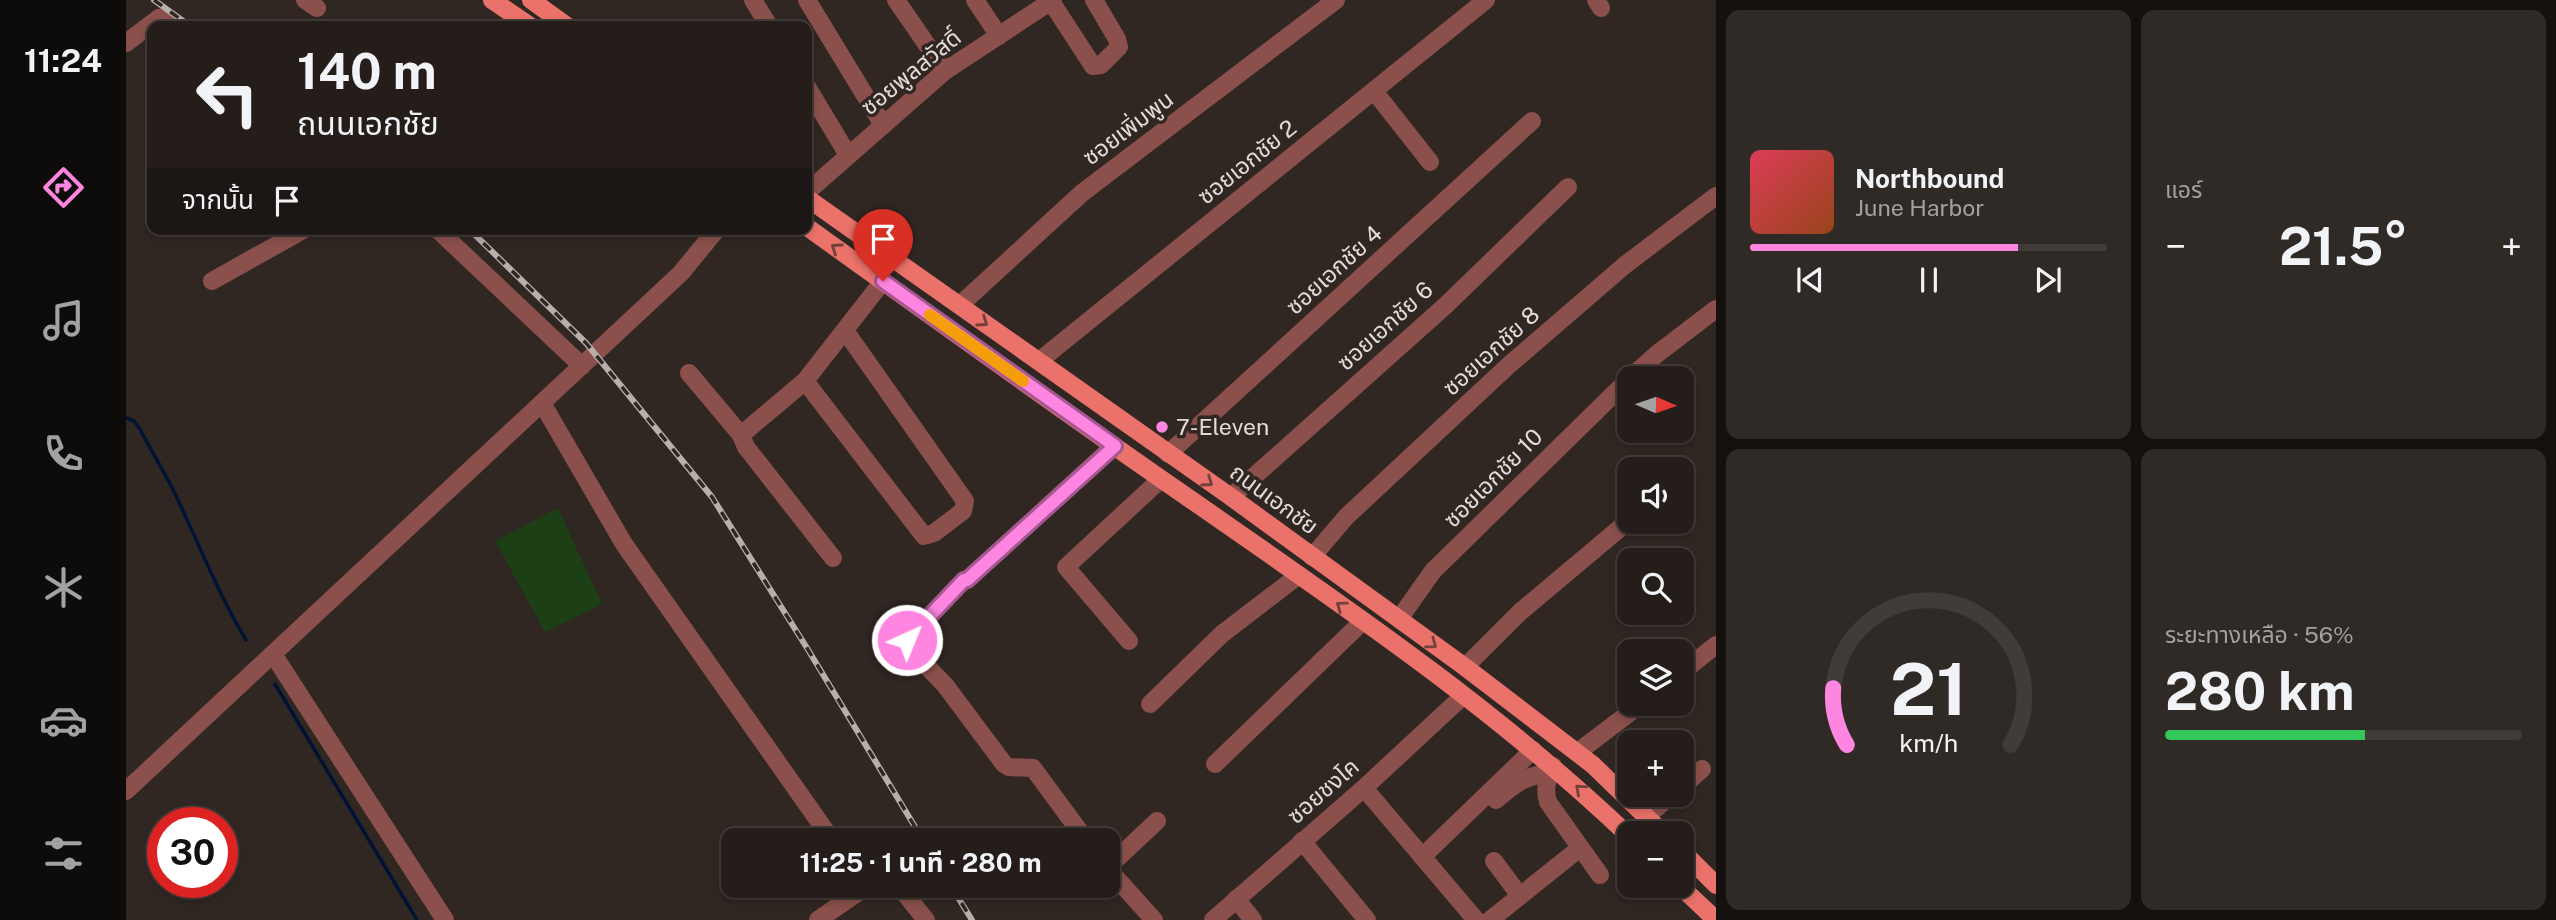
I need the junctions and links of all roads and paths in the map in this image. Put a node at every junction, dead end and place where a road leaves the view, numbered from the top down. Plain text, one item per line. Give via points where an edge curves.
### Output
1 (492, 0) edge
2 (753, 0) edge
3 (807, 0) edge
4 (896, 0) edge
5 (975, 0) edge
6 (1094, 0) edge
7 (1336, 0) edge
8 (1486, 0) edge
9 (1051, 1) edge
10 (536, 2) edge
11 (523, 21) edge
12 (561, 21) edge
13 (766, 21) edge
14 (147, 27) edge
15 (999, 36) junction
16 (126, 43) edge
17 (945, 71) junction
18 (1374, 91) junction
19 (812, 96) edge
20 (1532, 121) dead end
21 (883, 125) junction
22 (848, 155) junction
23 (1430, 162) dead end
24 (812, 187) edge
25 (1568, 187) dead end
26 (1716, 196) edge
27 (812, 201) edge
28 (812, 231) edge
29 (294, 235) edge
30 (443, 235) edge
31 (713, 235) edge
32 (212, 281) dead end
33 (883, 281) junction
34 (960, 305) junction
35 (1716, 309) edge
36 (846, 331) junction
37 (1039, 361) junction
38 (582, 366) junction
39 (1644, 366) edge
40 (689, 373) dead end
41 (805, 381) junction
42 (1617, 392) edge
43 (542, 403) junction
44 (741, 435) junction
45 (1115, 446) junction
46 (1168, 454) junction
47 (1161, 480) junction
48 (1231, 497) junction
49 (1617, 531) edge
50 (1312, 557) junction
51 (833, 558) dead end
52 (1299, 575) junction
53 (1399, 619) junction
54 (1362, 622) junction
55 (1129, 641) dead end
56 (1716, 645) edge
57 (273, 654) junction
58 (1694, 662) edge
59 (1465, 667) junction
60 (1463, 696) junction
61 (1150, 704) dead end
62 (1625, 716) edge
63 (1533, 750) junction
64 (1578, 752) junction
65 (1215, 764) dead end
66 (1552, 769) junction
67 (1702, 769) dead end
68 (1694, 776) edge
69 (1364, 788) junction
70 (126, 791) edge
71 (1658, 807) edge
72 (1479, 816) dead end
73 (1646, 817) junction
74 (1157, 821) dead end
75 (1650, 821) edge
76 (1617, 826) edge
77 (824, 828) edge
78 (1077, 828) edge
79 (1302, 841) junction
80 (1580, 848) junction
81 (1120, 856) edge
82 (1422, 857) junction
83 (1494, 861) dead end
84 (1694, 862) edge
85 (1600, 875) dead end
86 (1714, 880) edge
87 (1120, 882) edge
88 (1520, 896) junction
89 (850, 898) edge
90 (909, 898) edge
91 (1693, 898) edge
92 (1236, 900) junction
93 (445, 920) edge
94 (818, 920) edge
95 (926, 920) edge
96 (1154, 920) edge
97 (1213, 920) edge
98 (1253, 920) edge
99 (1367, 920) edge
100 (1476, 920) edge
101 (1490, 920) edge
102 (1716, 920) edge

1 - 11 main road
2 - 13 street
3 - 21 street
4 - 17 street
5 - 15 street
6 - 9 street via 1119,47 1101,65 1093,66
7 - 34 street, ซอยเพิ่มพูน via 1082,193
8 - 18 street, ซอยเอกชัย 2
9 - 15 street, ซอยพูลสวัสดิ์
10 - 12 main road
14 - 16 street
15 - 17 street, ซอยพูลสวัสดิ์
17 - 21 street, ซอยพูลสวัสดิ์
18 - 23 street
18 - 37 street, ซอยเอกชัย 2
19 - 22 street
20 - 46 street, ซอยเอกชัย 4
21 - 22 street, ซอยพูลสวัสดิ์
22 - 24 street, ซอยพูลสวัสดิ์
25 - 48 street, ซอยเอกชัย 6 via 1445,306
26 - 50 street, ซอยเอกชัย 8 via 1625,265 1509,365 1346,517
27 - 34 main road, ถนนเอกชัย
33 -> 28 main road, ถนนเอกชัย
29 - 32 street
30 - 38 street
31 - 38 street via 681,273
33 - 36 street
33 - 45 main road, ถนนเอกชัย
34 -> 37 main road, ถนนเอกชัย
35 - 39 street, ซอยเอกชัย 10
36 - 41 street
36 - 41 street via 965,501 963,511 923,536
37 - 46 main road, ถนนเอกชัย
38 - 43 street
40 - 44 street
41 - 44 street
42 - 53 street, ซอยเอกชัย 10 via 1433,571
43 - 57 street
43 - 77 street via 624,544
44 - 51 street
45 - 47 main road, ถนนเอกชัย
45 - 78 street via 964,580 907,640 1004,764 1033,768
46 -> 48 main road, ถนนเอกชัย
47 - 52 main road, ถนนเอกชัย
47 - 55 street via 1066,567
48 - 50 main road, ถนนเอกชัย
49 - 59 street via 1520,612
50 - 53 main road, ถนนเอกชัย
54 -> 52 main road, ถนนเอกชัย
52 - 61 street via 1222,634
53 -> 59 main road, ถนนเอกชัย
54 - 60 main road, ถนนเอกชัย
54 - 65 street
56 - 58 street
57 - 70 street
57 - 93 street
59 - 64 main road, ถนนเอกชัย
60 - 63 main road, ถนนเอกชัย
60 - 69 street, ซอยชงโค
62 - 64 street
63 - 66 main road, ถนนเอกชัย
63 - 82 street
64 - 73 main road, ถนนเอกชัย
66 - 72 street via 1515,783
76 -> 66 main road, ถนนเอกชัย
66 - 80 street via 1545,792 1548,802
67 - 68 street
69 - 79 street, ซอยชงโค
69 - 82 street
71 - 73 street
73 - 75 main road, ถนนเอกชัย
74 - 81 street
79 - 92 street, ซอยชงโค
79 - 99 street
80 - 85 street
80 - 88 street
82 - 100 street
83 - 88 street
84 - 86 main road
87 - 96 street
88 - 101 street
89 - 94 street
90 - 95 street
91 - 102 main road
92 - 97 street, ซอยชงโค
92 - 98 street

